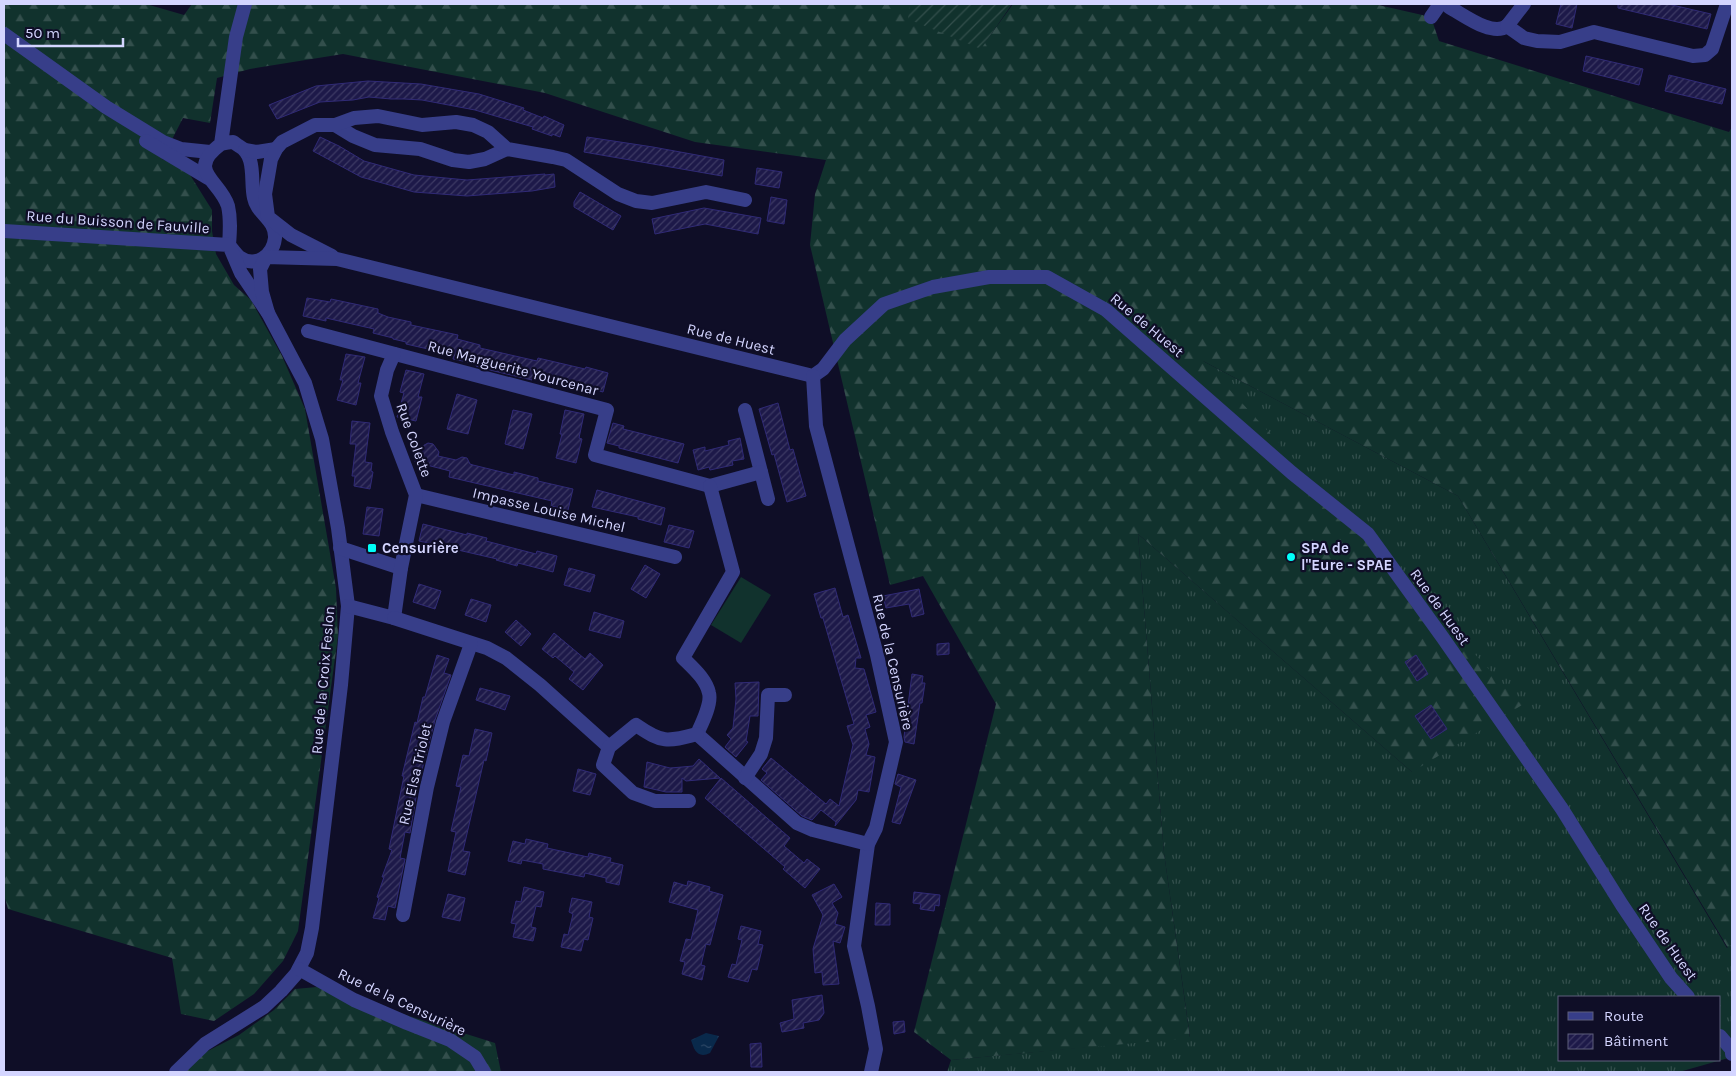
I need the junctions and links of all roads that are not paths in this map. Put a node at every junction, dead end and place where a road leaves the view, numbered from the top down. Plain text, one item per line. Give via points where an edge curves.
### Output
1 (244, 4) edge
2 (1440, 4) edge
3 (1448, 4) edge
4 (1524, 4) edge
5 (1727, 4) edge
6 (1431, 17) dead end
7 (1507, 26) junction
8 (4, 34) edge
9 (106, 107) junction
10 (335, 125) junction
11 (222, 144) junction
12 (276, 149) junction
13 (507, 149) junction
14 (245, 150) junction
15 (210, 152) junction
16 (208, 178) junction
17 (746, 200) dead end
18 (268, 218) junction
19 (4, 231) edge
20 (229, 245) junction
21 (266, 257) junction
22 (337, 259) junction
23 (268, 313) junction
24 (308, 331) dead end
25 (394, 354) junction
26 (813, 376) junction
27 (745, 410) dead end
28 (761, 472) junction
29 (710, 486) junction
30 (416, 496) junction
31 (768, 500) dead end
32 (340, 548) junction
33 (675, 557) dead end
34 (401, 568) junction
35 (348, 606) junction
36 (394, 618) junction
37 (471, 644) junction
38 (785, 695) dead end
39 (697, 734) junction
40 (609, 747) junction
41 (745, 778) junction
42 (689, 801) dead end
43 (868, 844) junction
44 (403, 915) dead end
45 (298, 969) junction
46 (1687, 996) edge
47 (1721, 1037) edge
48 (1732, 1054) edge
49 (176, 1072) edge
50 (484, 1072) edge
51 (872, 1072) edge

1 - 11 street via 236,37
2 - 6 street
3 - 7 street via 1488,29
4 - 7 street
5 - 7 street via 1712,49 1705,55 1693,56 1594,32 1560,42 1537,41 1524,38
8 - 9 street
9 - 15 street via 163,142 181,149
9 - 16 street via 160,151
10 - 12 street via 315,125 282,142
10 - 13 street via 375,145 420,149 453,160 485,159
10 - 13 street via 354,118 378,116 422,125 456,122 488,132
11 - 14 street via 233,142
11 - 15 street
12 - 14 street
12 - 18 street via 271,159 266,194
13 - 17 street via 566,160 618,194 636,201 652,203 706,192
14 - 18 street via 251,160 254,200
15 - 16 street via 205,163
16 - 20 street via 227,204 231,222
18 - 21 street, Rue de la Croix Feslon via 275,236
18 - 22 street, Rue de Huest via 291,235
19 - 20 street, Rue du Buisson de Fauville
20 - 21 street, Rue de Huest via 240,258 257,261
20 - 23 street, Rue de la Croix Feslon via 241,273
21 - 22 street, Rue de Huest
21 - 23 street, Rue de la Croix Feslon via 260,272
22 - 26 street, Rue de Huest
23 - 32 street, Rue de la Croix Feslon via 305,383 322,439
24 - 25 street, Rue Marguerite Yourcenar
25 - 29 street, Rue Marguerite Yourcenar via 607,410 595,455
25 - 30 street, Rue Colette via 381,396
26 - 43 street, Rue de la Censurière via 816,426 896,742 876,828
26 - 46 street, Rue de Huest via 884,304 933,287 989,277 1047,277 1106,310 1368,534 1562,809 1622,905 1671,978
27 - 28 street
28 - 29 street
28 - 31 street
29 - 39 street via 733,572 683,658 700,674 710,694
30 - 33 street, Impasse Louise Michel
30 - 34 street, Rue Colette
32 - 34 street
32 - 35 street, Rue de la Croix Feslon
34 - 36 street, Rue Colette
35 - 36 street
35 - 45 street, Rue de la Croix Feslon via 312,928 308,953
36 - 37 street
37 - 40 street via 506,658
37 - 44 street, Rue Elsa Triolet via 441,731
38 - 41 street via 768,695 766,738 761,754
39 - 40 street via 667,741 636,725
39 - 41 street
40 - 42 street via 603,765 634,793 655,801
41 - 43 street via 797,823
43 - 51 street, Rue de la Censurière via 854,946 876,1049
45 - 49 street, Rue de la Croix Feslon via 264,1007 205,1044
45 - 50 street, Rue de la Censurière via 354,1000 450,1040 475,1056
47 - 48 street

